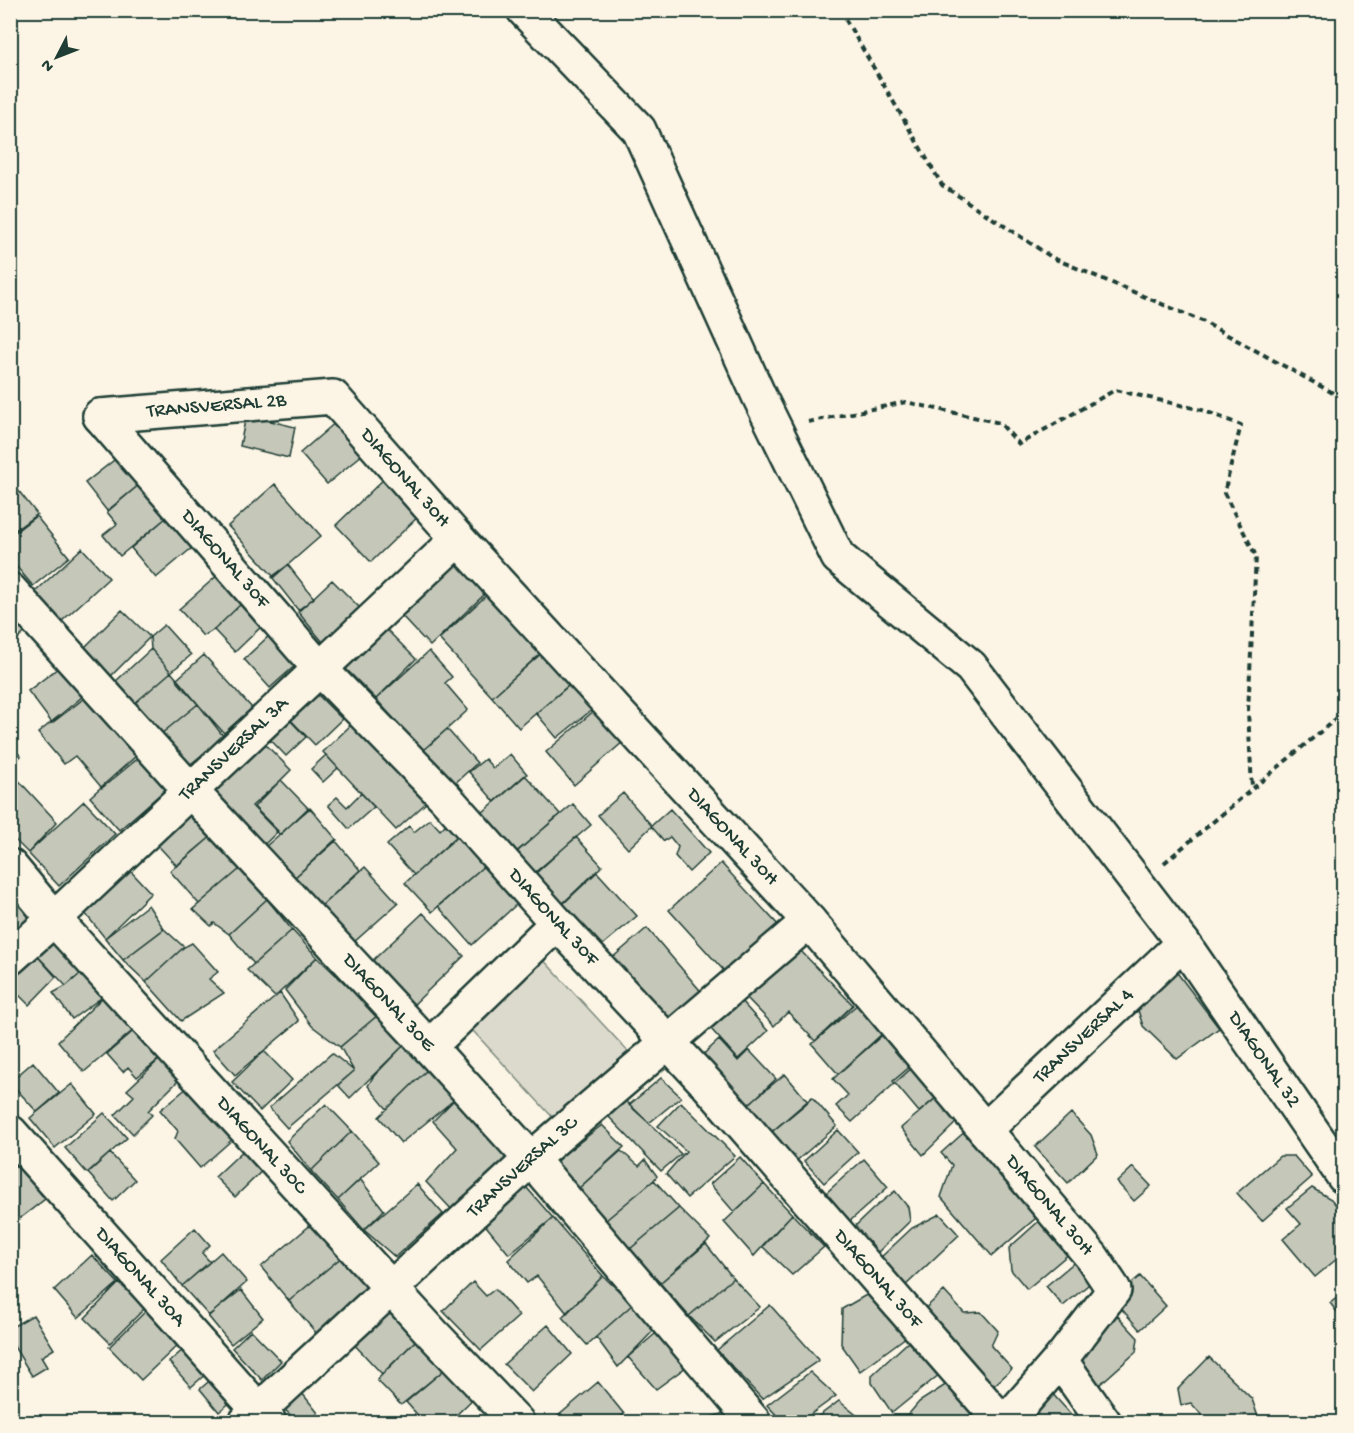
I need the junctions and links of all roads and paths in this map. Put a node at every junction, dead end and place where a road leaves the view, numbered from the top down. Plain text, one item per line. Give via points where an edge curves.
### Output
1 (524, 10) edge
2 (840, 10) edge
3 (333, 397) joint
4 (1344, 399) edge
5 (100, 416) joint
6 (774, 428) junction
7 (458, 539) junction
8 (10, 591) edge
9 (320, 669) junction
10 (1344, 712) edge
11 (1252, 788) junction
12 (190, 790) junction
13 (10, 866) edge
14 (1138, 885) junction
15 (54, 919) junction
16 (809, 921) junction
17 (557, 923) junction
18 (1183, 943) junction
19 (10, 958) edge
20 (668, 1042) junction
21 (429, 1047) junction
22 (985, 1130) junction
23 (10, 1132) edge
24 (531, 1159) junction
25 (1344, 1177) edge
26 (392, 1287) junction
27 (1060, 1360) junction
28 (258, 1419) edge
29 (517, 1422) edge
30 (754, 1422) edge
31 (1004, 1422) edge
32 (1104, 1422) edge

1 - 6 street, DIAGONAL 32 via 639,130
2 - 4 path via 942,185 1053,258 1202,321
3 - 5 street, TRANSVERSAL 2B
3 - 7 street, DIAGONAL 30H
5 - 9 street, DIAGONAL 30F
6 - 11 path via 906,402 1000,423 1019,444 1115,390 1202,410 1241,425 1224,493 1256,556 1248,711
6 - 14 street, DIAGONAL 32 via 838,557 971,667
7 - 9 street, TRANSVERSAL 3A
7 - 16 street, DIAGONAL 30H
8 - 12 street, DIAGONAL 30E
9 - 12 street, TRANSVERSAL 3A
9 - 17 street, DIAGONAL 30F via 445,797
10 - 11 path
11 - 14 path
12 - 15 street, TRANSVERSAL 3A
12 - 21 street, DIAGONAL 30E
13 - 15 street, DIAGONAL 30C
14 - 18 street, DIAGONAL 32
15 - 19 street, TRANSVERSAL 3A
15 - 26 street, DIAGONAL 30C
16 - 20 street, TRANSVERSAL 3C
16 - 22 street, DIAGONAL 30H
17 - 20 street, DIAGONAL 30F
17 - 21 street
18 - 22 street, TRANSVERSAL 4
18 - 25 street, DIAGONAL 32
20 - 24 street, TRANSVERSAL 3C
20 - 31 street, DIAGONAL 30F
21 - 24 street, DIAGONAL 30E
22 - 27 street, DIAGONAL 30H via 1092,1257 1114,1290
23 - 28 street, DIAGONAL 30A
24 - 26 street, TRANSVERSAL 3C
24 - 30 street, DIAGONAL 30E
26 - 28 street, TRANSVERSAL 3C
26 - 29 street, DIAGONAL 30C
27 - 31 street
27 - 32 street

